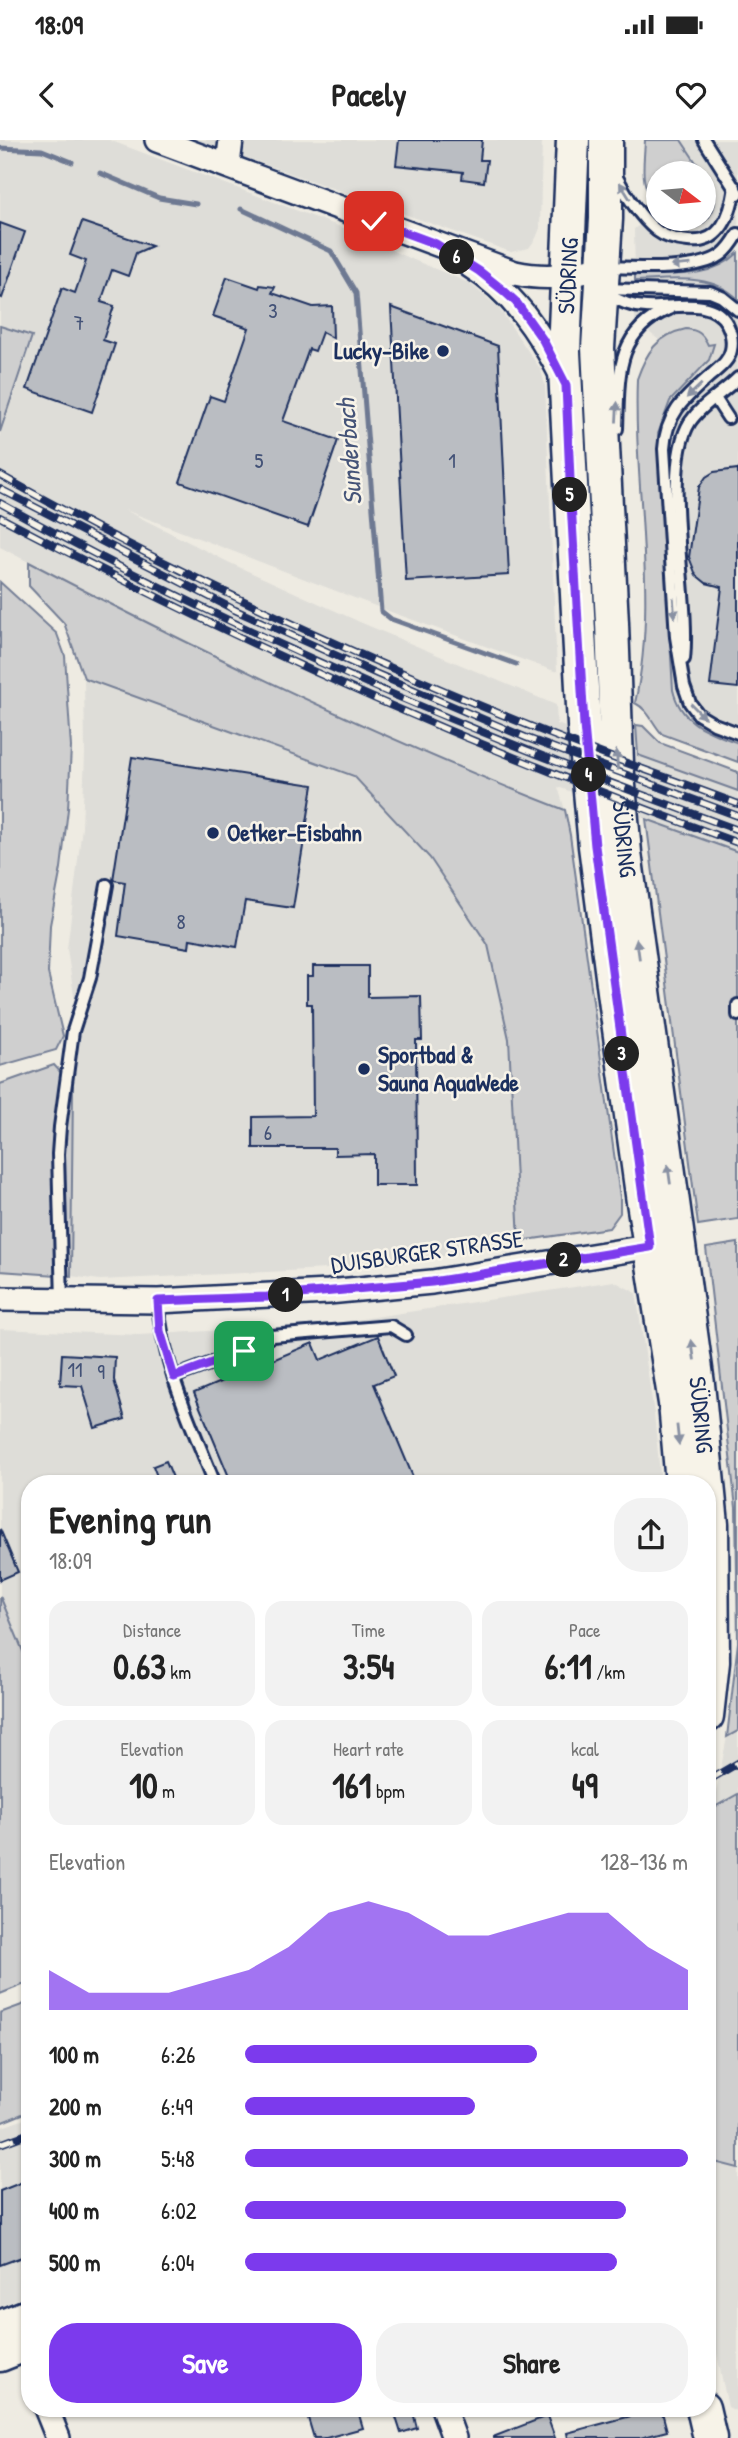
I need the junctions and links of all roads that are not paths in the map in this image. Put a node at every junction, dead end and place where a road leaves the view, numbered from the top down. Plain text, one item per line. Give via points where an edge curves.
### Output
1 (157, 140) edge
2 (231, 140) edge
3 (572, 140) edge
4 (704, 140) edge
5 (606, 147) edge
6 (228, 165) junction
7 (737, 191) edge
8 (738, 234) edge
9 (436, 244) junction
10 (567, 276) junction
11 (602, 278) junction
12 (676, 306) junction
13 (738, 310) edge
14 (738, 378) edge
15 (566, 385) junction
16 (715, 398) junction
17 (729, 418) dead end
18 (616, 441) dead end
19 (615, 455) dead end
20 (610, 578) junction
21 (682, 668) junction
22 (738, 733) edge
23 (107, 885) dead end
24 (738, 1005) edge
25 (738, 1015) edge
26 (664, 1244) junction
27 (0, 1299) edge
28 (62, 1301) junction
29 (158, 1301) junction
30 (406, 1335) dead end
31 (174, 1377) junction
32 (212, 1475) edge
33 (681, 1475) edge
34 (707, 1475) edge
35 (21, 2319) edge
36 (0, 2327) edge
37 (21, 2347) edge
38 (0, 2355) edge
39 (50, 2417) edge
40 (446, 2417) edge
41 (706, 2417) edge
42 (58, 2438) edge
43 (454, 2438) edge
44 (710, 2438) edge

1 - 6 street
2 - 6 street
3 - 10 main road, SÜDRING
4 - 7 lane
7 -> 5 lane via 717,234 696,242 673,239 658,232 639,212 617,177
5 - 11 main road, SÜDRING
6 - 9 street
8 -> 11 lane via 721,255 707,262
9 - 10 street via 515,273
9 - 15 street via 516,302 543,340
10 - 11 street
10 - 15 main road, SÜDRING
11 - 12 lane via 615,299 629,305
11 - 13 lane via 710,292
11 - 20 main road, SÜDRING via 598,348
18 -> 12 lane via 622,357 628,343 654,315
12 -> 21 lane via 706,307 717,313 732,337 722,366 677,408 664,434 675,624
14 - 16 lane
15 - 26 main road, SÜDRING via 595,846
16 - 17 lane
16 - 21 lane via 689,424 678,467 686,635
19 - 20 lane
26 -> 20 main road, SÜDRING via 617,763
21 -> 22 lane via 690,703 699,715
23 - 28 lane via 90,978 74,1031 60,1127
24 - 25 lane
26 - 29 street, DUISBURGER STRASSE via 418,1283 267,1297
26 -> 33 main road, SÜDRING
34 -> 26 main road, SÜDRING via 698,1384
27 - 28 street, DUISBURGER STRASSE
28 - 29 street, DUISBURGER STRASSE
29 - 31 lane via 160,1331
30 - 31 lane via 391,1326 272,1336
31 - 32 lane
35 - 36 main road
37 - 38 main road
39 - 42 street
40 - 43 street
41 - 44 main road

